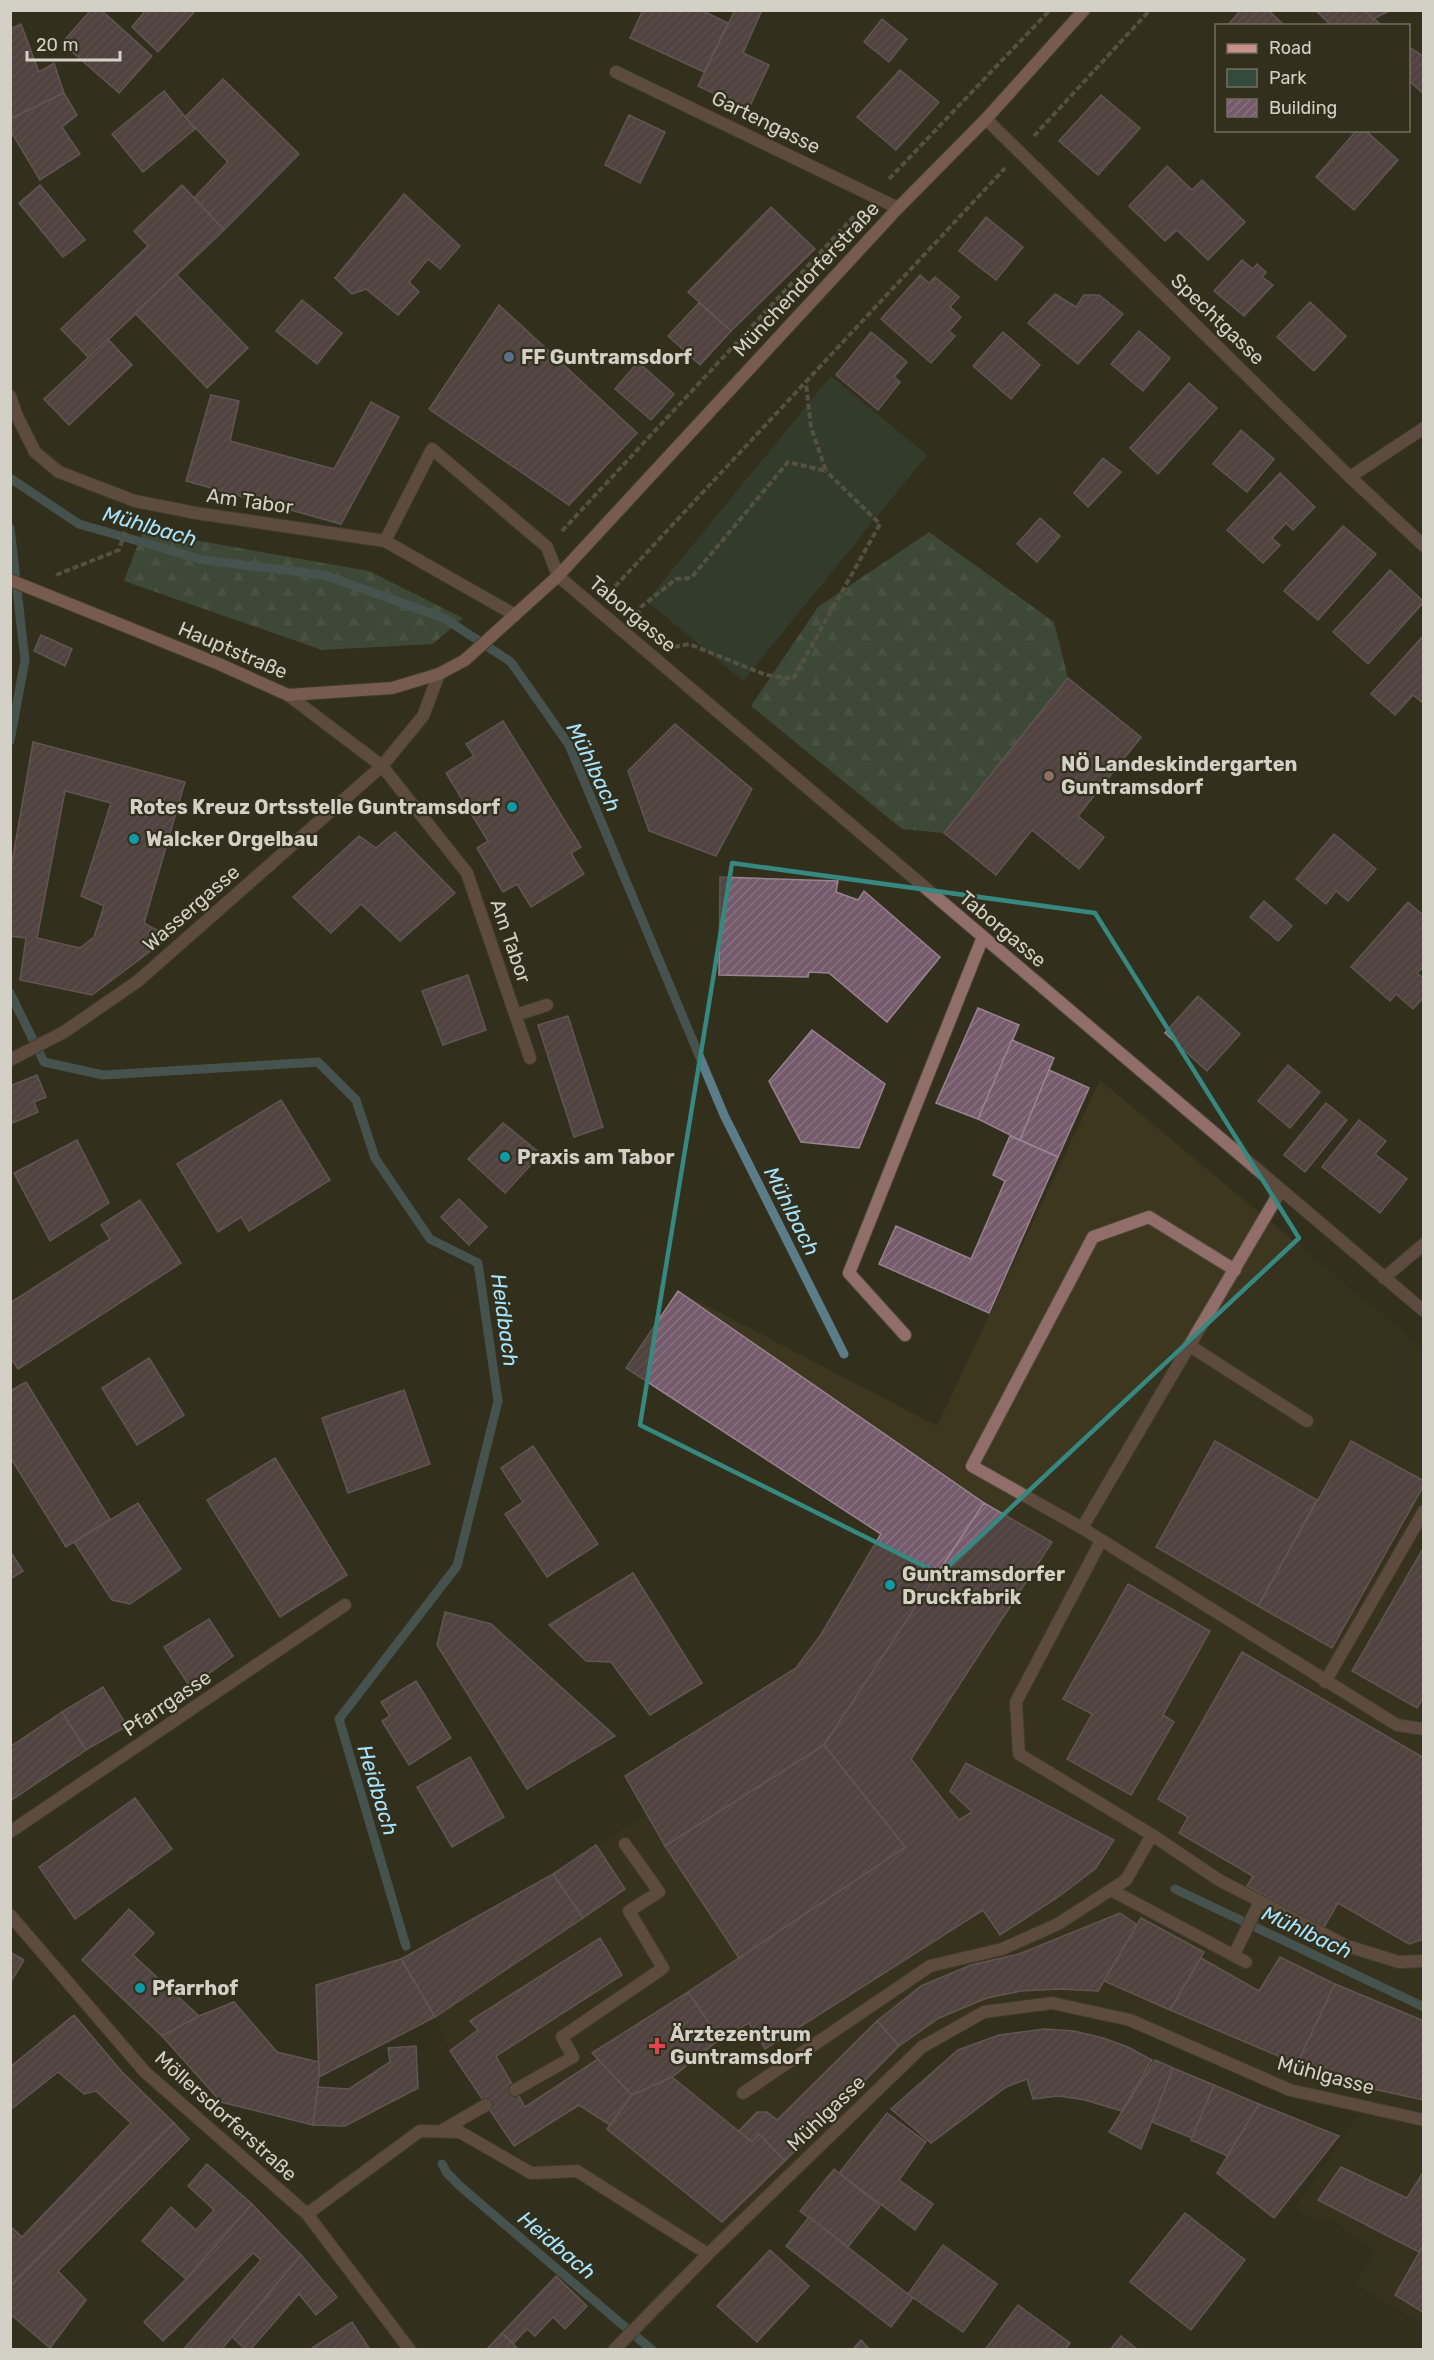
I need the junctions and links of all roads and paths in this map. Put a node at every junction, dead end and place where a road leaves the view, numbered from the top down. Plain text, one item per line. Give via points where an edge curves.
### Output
1 (1050, 10) edge
2 (1084, 10) edge
3 (1150, 10) edge
4 (616, 72) dead end
5 (986, 119) junction
6 (1019, 152) junction
7 (874, 195) junction
8 (898, 208) junction
9 (805, 382) junction
10 (10, 396) edge
11 (1424, 428) edge
12 (826, 471) junction
13 (1350, 477) junction
14 (126, 529) dead end
15 (385, 541) junction
16 (1424, 546) edge
17 (547, 547) junction
18 (558, 576) junction
19 (10, 580) edge
20 (47, 594) junction
21 (595, 608) junction
22 (515, 615) junction
23 (627, 635) junction
24 (648, 653) junction
25 (439, 674) junction
26 (288, 694) junction
27 (382, 765) junction
28 (982, 937) junction
29 (547, 1005) dead end
30 (516, 1015) junction
31 (531, 1058) dead end
32 (13, 1059) edge
33 (1281, 1190) junction
34 (1424, 1244) edge
35 (1235, 1270) junction
36 (1384, 1278) junction
37 (1424, 1311) edge
38 (905, 1335) dead end
39 (1190, 1346) junction
40 (1307, 1421) dead end
41 (1424, 1511) edge
42 (1082, 1528) junction
43 (1101, 1540) junction
44 (345, 1605) dead end
45 (1325, 1682) junction
46 (1424, 1729) edge
47 (10, 1832) edge
48 (1152, 1835) junction
49 (625, 1844) dead end
50 (1111, 1890) junction
51 (1258, 1907) junction
52 (10, 1915) edge
53 (1234, 1955) junction
54 (1424, 1961) edge
55 (1246, 1962) dead end
56 (515, 2090) dead end
57 (743, 2093) dead end
58 (486, 2105) dead end
59 (1424, 2120) edge
60 (441, 2131) junction
61 (307, 2214) junction
62 (708, 2253) junction
63 (617, 2346) edge
64 (410, 2349) edge

1 - 7 path
2 - 5 street, Münchendorferstraße
3 - 6 path
4 - 7 street, Gartengasse
5 - 6 street, Spechtgasse
5 - 8 street, Münchendorferstraße
6 - 9 path
6 - 13 street, Spechtgasse
7 - 8 street, Gartengasse
7 - 17 path
8 - 18 street, Münchendorferstraße
9 - 12 path via 811,427
9 - 21 path
10 - 15 street, Am Tabor via 35,452 58,472 135,501
11 - 13 street
12 - 23 path via 788,462 691,578 676,579 642,607
12 - 24 path via 880,524 793,679 766,675 689,644
13 - 16 street, Spechtgasse
14 - 20 path via 118,550 56,573
15 - 17 street via 432,449
15 - 22 street, Am Tabor
17 - 18 street
18 - 21 street, Taborgasse
18 - 22 street, Hauptstraße
19 - 20 street, Hauptstraße
20 - 26 street, Hauptstraße
21 - 23 street, Taborgasse
22 - 25 street, Hauptstraße via 465,660
23 - 24 street, Taborgasse
24 - 28 street, Taborgasse
25 - 26 street, Hauptstraße via 392,688
25 - 27 street, Wassergasse via 423,716
26 - 27 street, Am Tabor
27 - 30 street, Am Tabor via 467,873
27 - 32 street, Wassergasse via 138,981 64,1032
28 - 33 street, Taborgasse
28 - 38 street via 849,1273
29 - 30 street
30 - 31 street, Am Tabor
33 - 35 street
33 - 36 street, Taborgasse
34 - 36 street
35 - 39 street
35 - 42 street via 1149,1217 1092,1237 972,1466
36 - 37 street, Taborgasse
39 - 40 street
39 - 42 street
41 - 45 street
42 - 43 street
43 - 45 street
43 - 48 street via 1016,1702 1019,1754
44 - 47 street, Pfarrgasse
45 - 46 street via 1397,1725
48 - 50 street via 1126,1880
48 - 51 street
49 - 56 street via 659,1892 629,1911 663,1968 562,2037 573,2057
50 - 53 street
50 - 57 street via 1058,1924 1002,1949 930,1966
51 - 53 street
51 - 54 street via 1347,1946 1399,1962
52 - 61 street, Möllersdorferstraße via 145,2072
53 - 55 street
58 - 60 street
59 - 62 street, Mühlgasse via 1290,2090 1130,2020 1053,2003 984,2012 922,2047
60 - 61 street via 420,2131
60 - 62 street via 460,2132 531,2173 577,2171
61 - 64 street, Möllersdorferstraße
62 - 63 street, Mühlgasse

